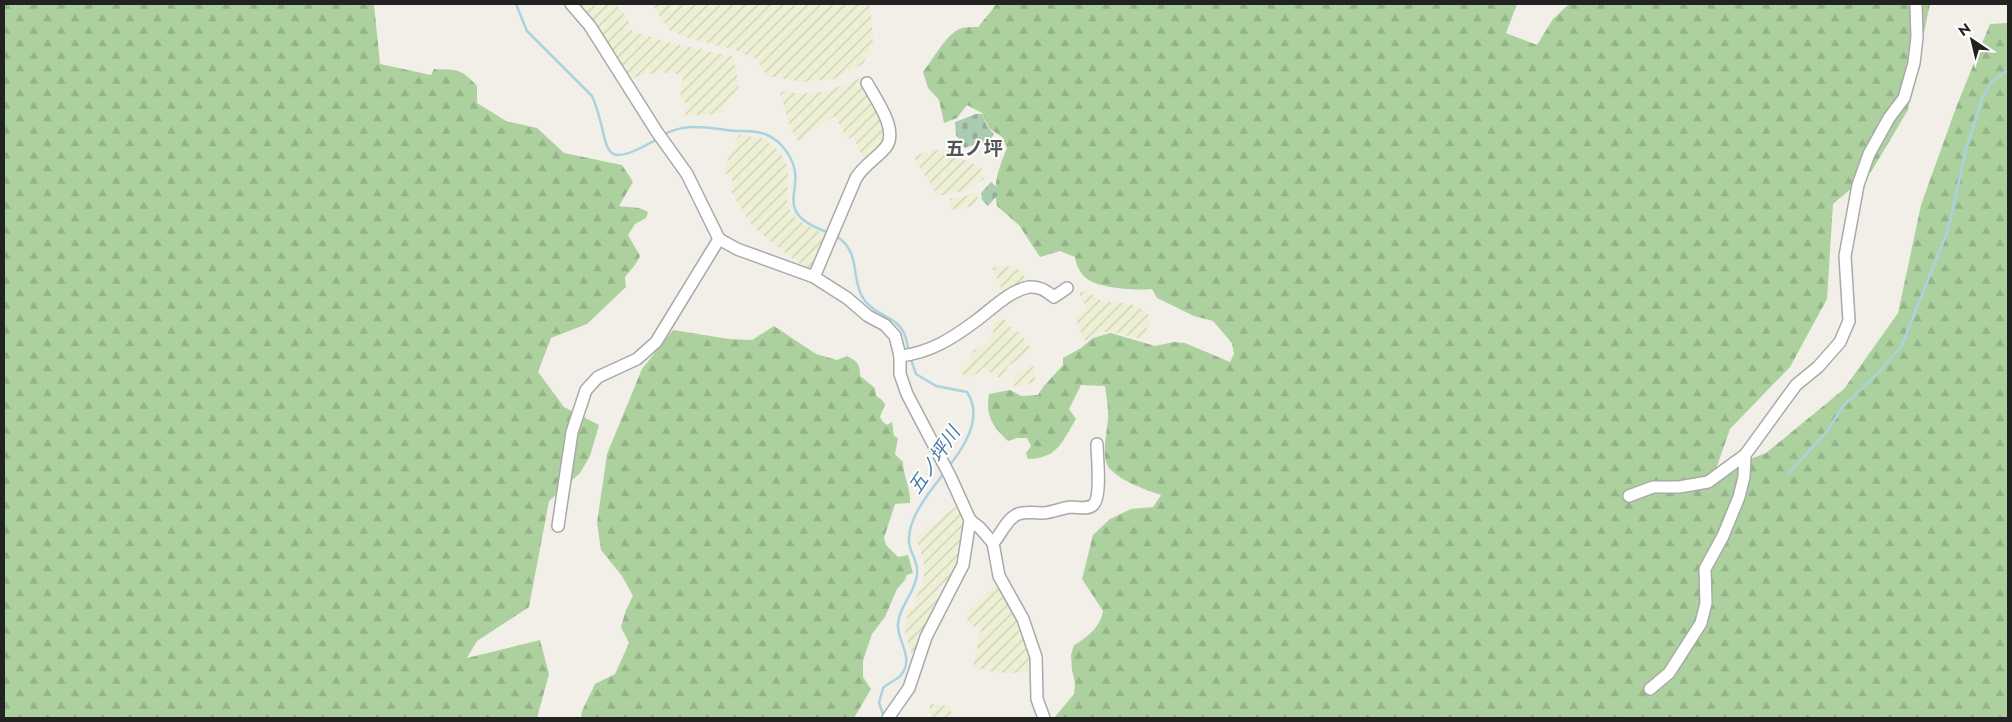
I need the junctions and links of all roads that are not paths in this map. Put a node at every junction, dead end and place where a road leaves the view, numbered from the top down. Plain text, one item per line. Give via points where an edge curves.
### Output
1 (570, 4) edge
2 (1916, 4) edge
3 (867, 83) dead end
4 (719, 239) junction
5 (814, 277) junction
6 (1067, 288) dead end
7 (900, 356) junction
8 (1097, 444) dead end
9 (1745, 455) junction
10 (1629, 496) dead end
11 (970, 520) junction
12 (558, 526) dead end
13 (993, 543) junction
14 (1650, 689) dead end
15 (888, 718) edge
16 (1044, 718) edge

1 - 4 street via 590,26 687,174
2 - 9 street via 1914,63 1904,98 1869,154 1858,185 1845,256 1849,322 1840,342 1818,367 1796,385
3 - 5 street via 887,118 888,143 856,178
4 - 5 street via 737,249
4 - 12 street via 656,342 637,359 598,377 586,390 572,432
5 - 7 street via 890,329 898,343
6 - 7 street via 1054,296 1041,288 1020,290 936,347
7 - 11 street via 900,374 907,394
8 - 13 street via 1098,486 1096,502 1092,506 1019,514 1012,517
9 - 10 street via 1708,482 1653,488
9 - 14 street via 1740,497 1705,569 1706,603 1701,623 1669,673
11 - 13 street
11 - 15 street via 963,564 926,637 909,688
13 - 16 street via 999,576 1023,619 1036,657 1037,699

